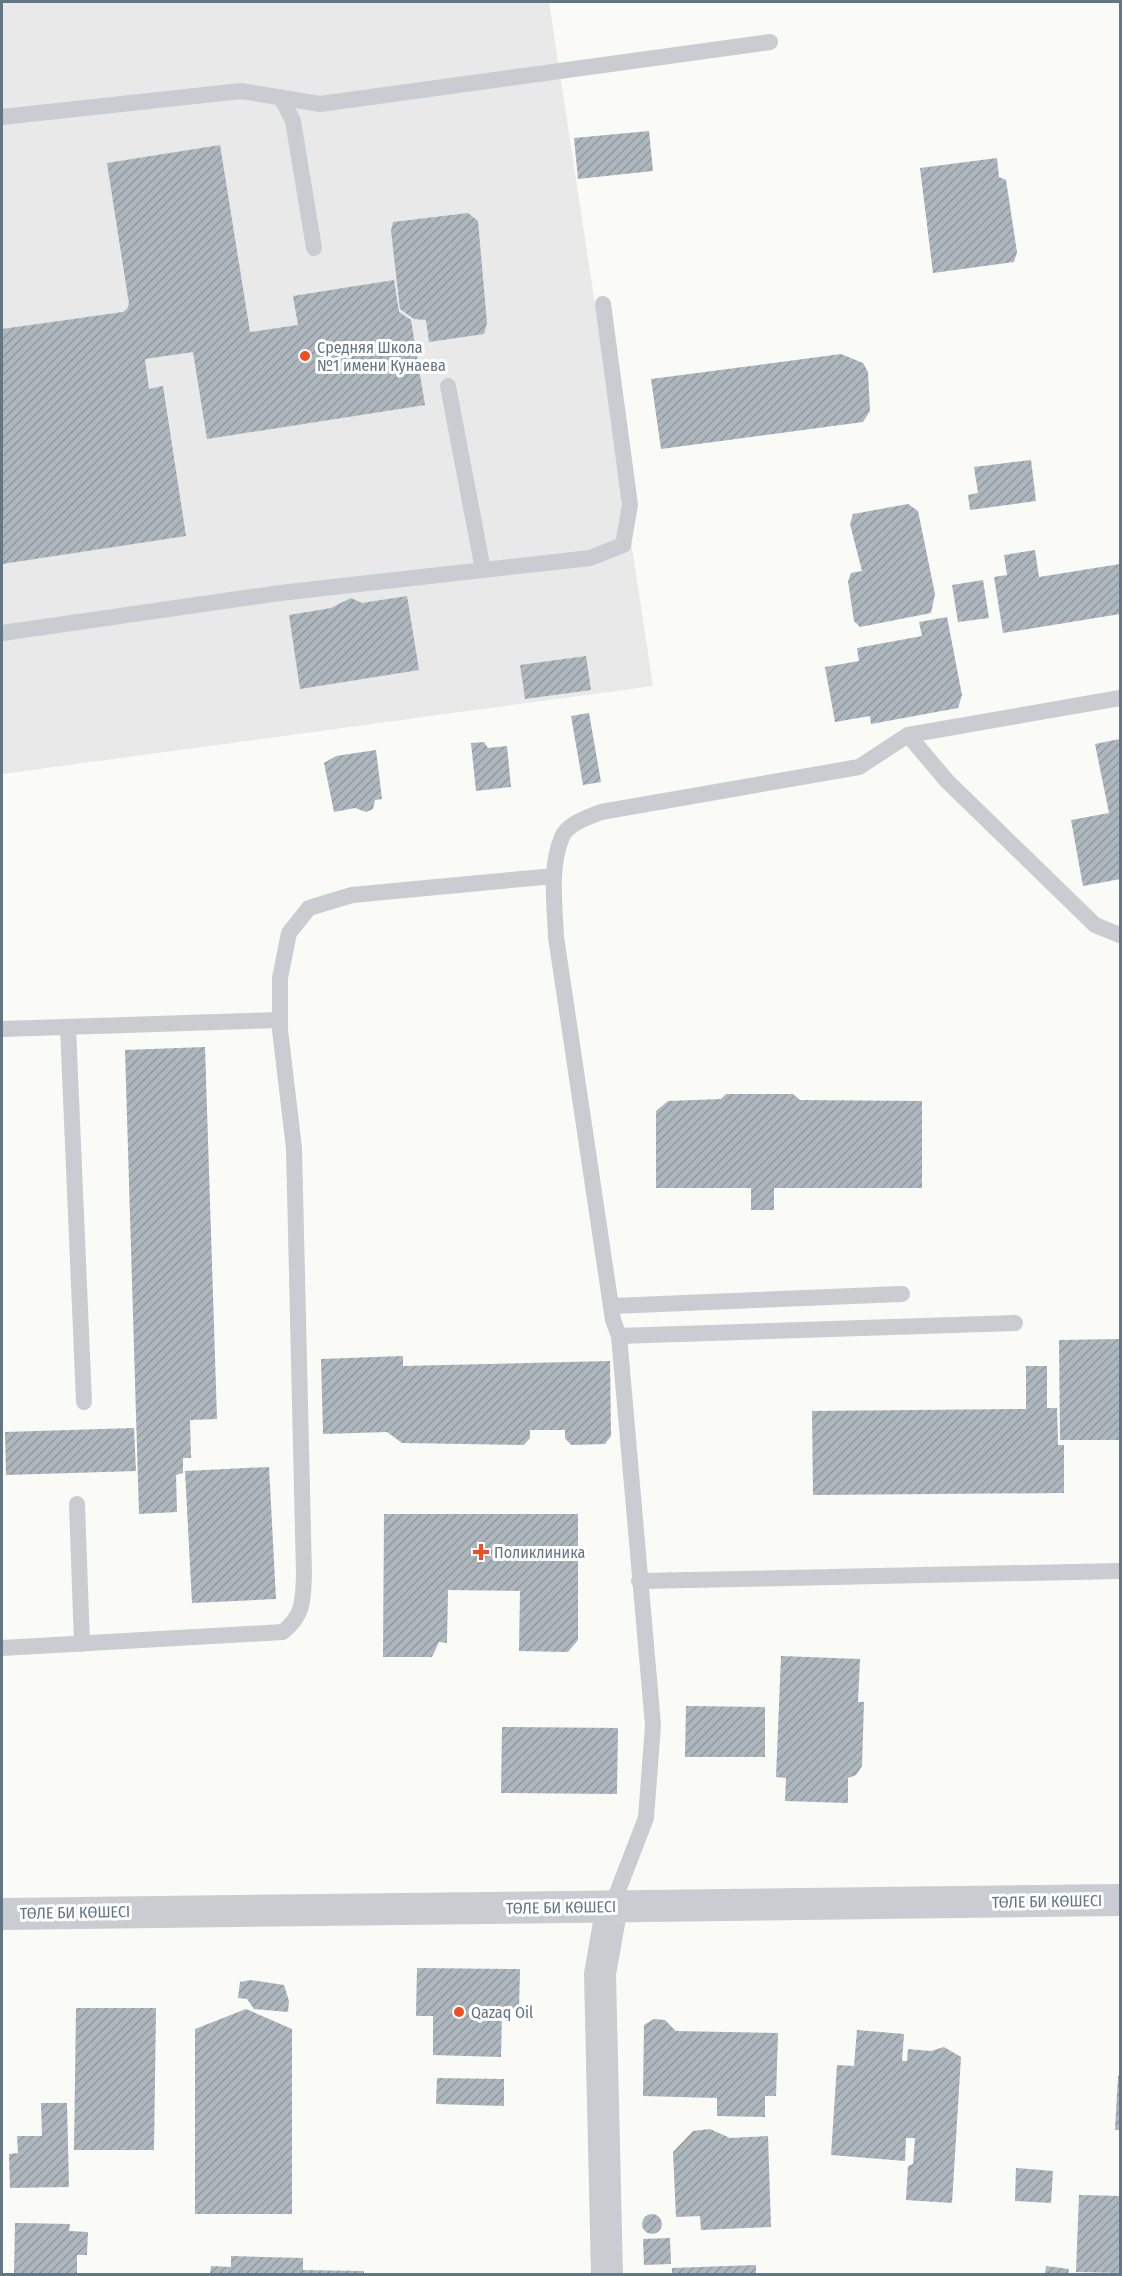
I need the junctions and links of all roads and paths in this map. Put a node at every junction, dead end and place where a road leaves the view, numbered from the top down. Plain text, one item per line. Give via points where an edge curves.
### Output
1 (770, 42) dead end
2 (281, 97) junction
3 (2, 117) edge
4 (314, 248) dead end
5 (603, 304) dead end
6 (448, 386) dead end
7 (483, 570) junction
8 (2, 633) edge
9 (1120, 698) edge
10 (908, 735) junction
11 (554, 876) junction
12 (1120, 934) edge
13 (280, 1020) junction
14 (68, 1027) junction
15 (2, 1029) edge
16 (902, 1294) dead end
17 (612, 1306) junction
18 (1015, 1323) dead end
19 (619, 1336) junction
20 (84, 1402) dead end
21 (77, 1504) dead end
22 (1120, 1571) edge
23 (639, 1581) junction
24 (82, 1644) junction
25 (2, 1648) edge
26 (1120, 1900) edge
27 (612, 1906) junction
28 (2, 1914) edge
29 (607, 2274) edge

1 - 2 lane via 320,104
2 - 3 lane via 241,91
2 - 4 lane via 293,121
5 - 7 lane via 630,505 623,545 590,558
6 - 7 lane
7 - 8 lane via 280,593
9 - 10 lane
10 - 11 lane via 859,767 590,816 562,836
10 - 12 lane via 947,781 1095,925
11 - 13 lane via 352,895 309,908 289,933 280,978
11 - 17 lane via 556,937
13 - 14 lane
13 - 24 lane via 294,1148 304,1574 297,1620 283,1632
14 - 15 lane
14 - 20 lane
16 - 17 lane
17 - 19 lane
18 - 19 lane
19 - 23 lane
21 - 24 lane
22 - 23 lane
23 - 27 lane via 653,1725 646,1818
24 - 25 lane
26 - 27 street, ТӨЛЕ БИ КӨШЕСІ
27 - 28 street, ТӨЛЕ БИ КӨШЕСІ
27 - 29 street via 600,1974

